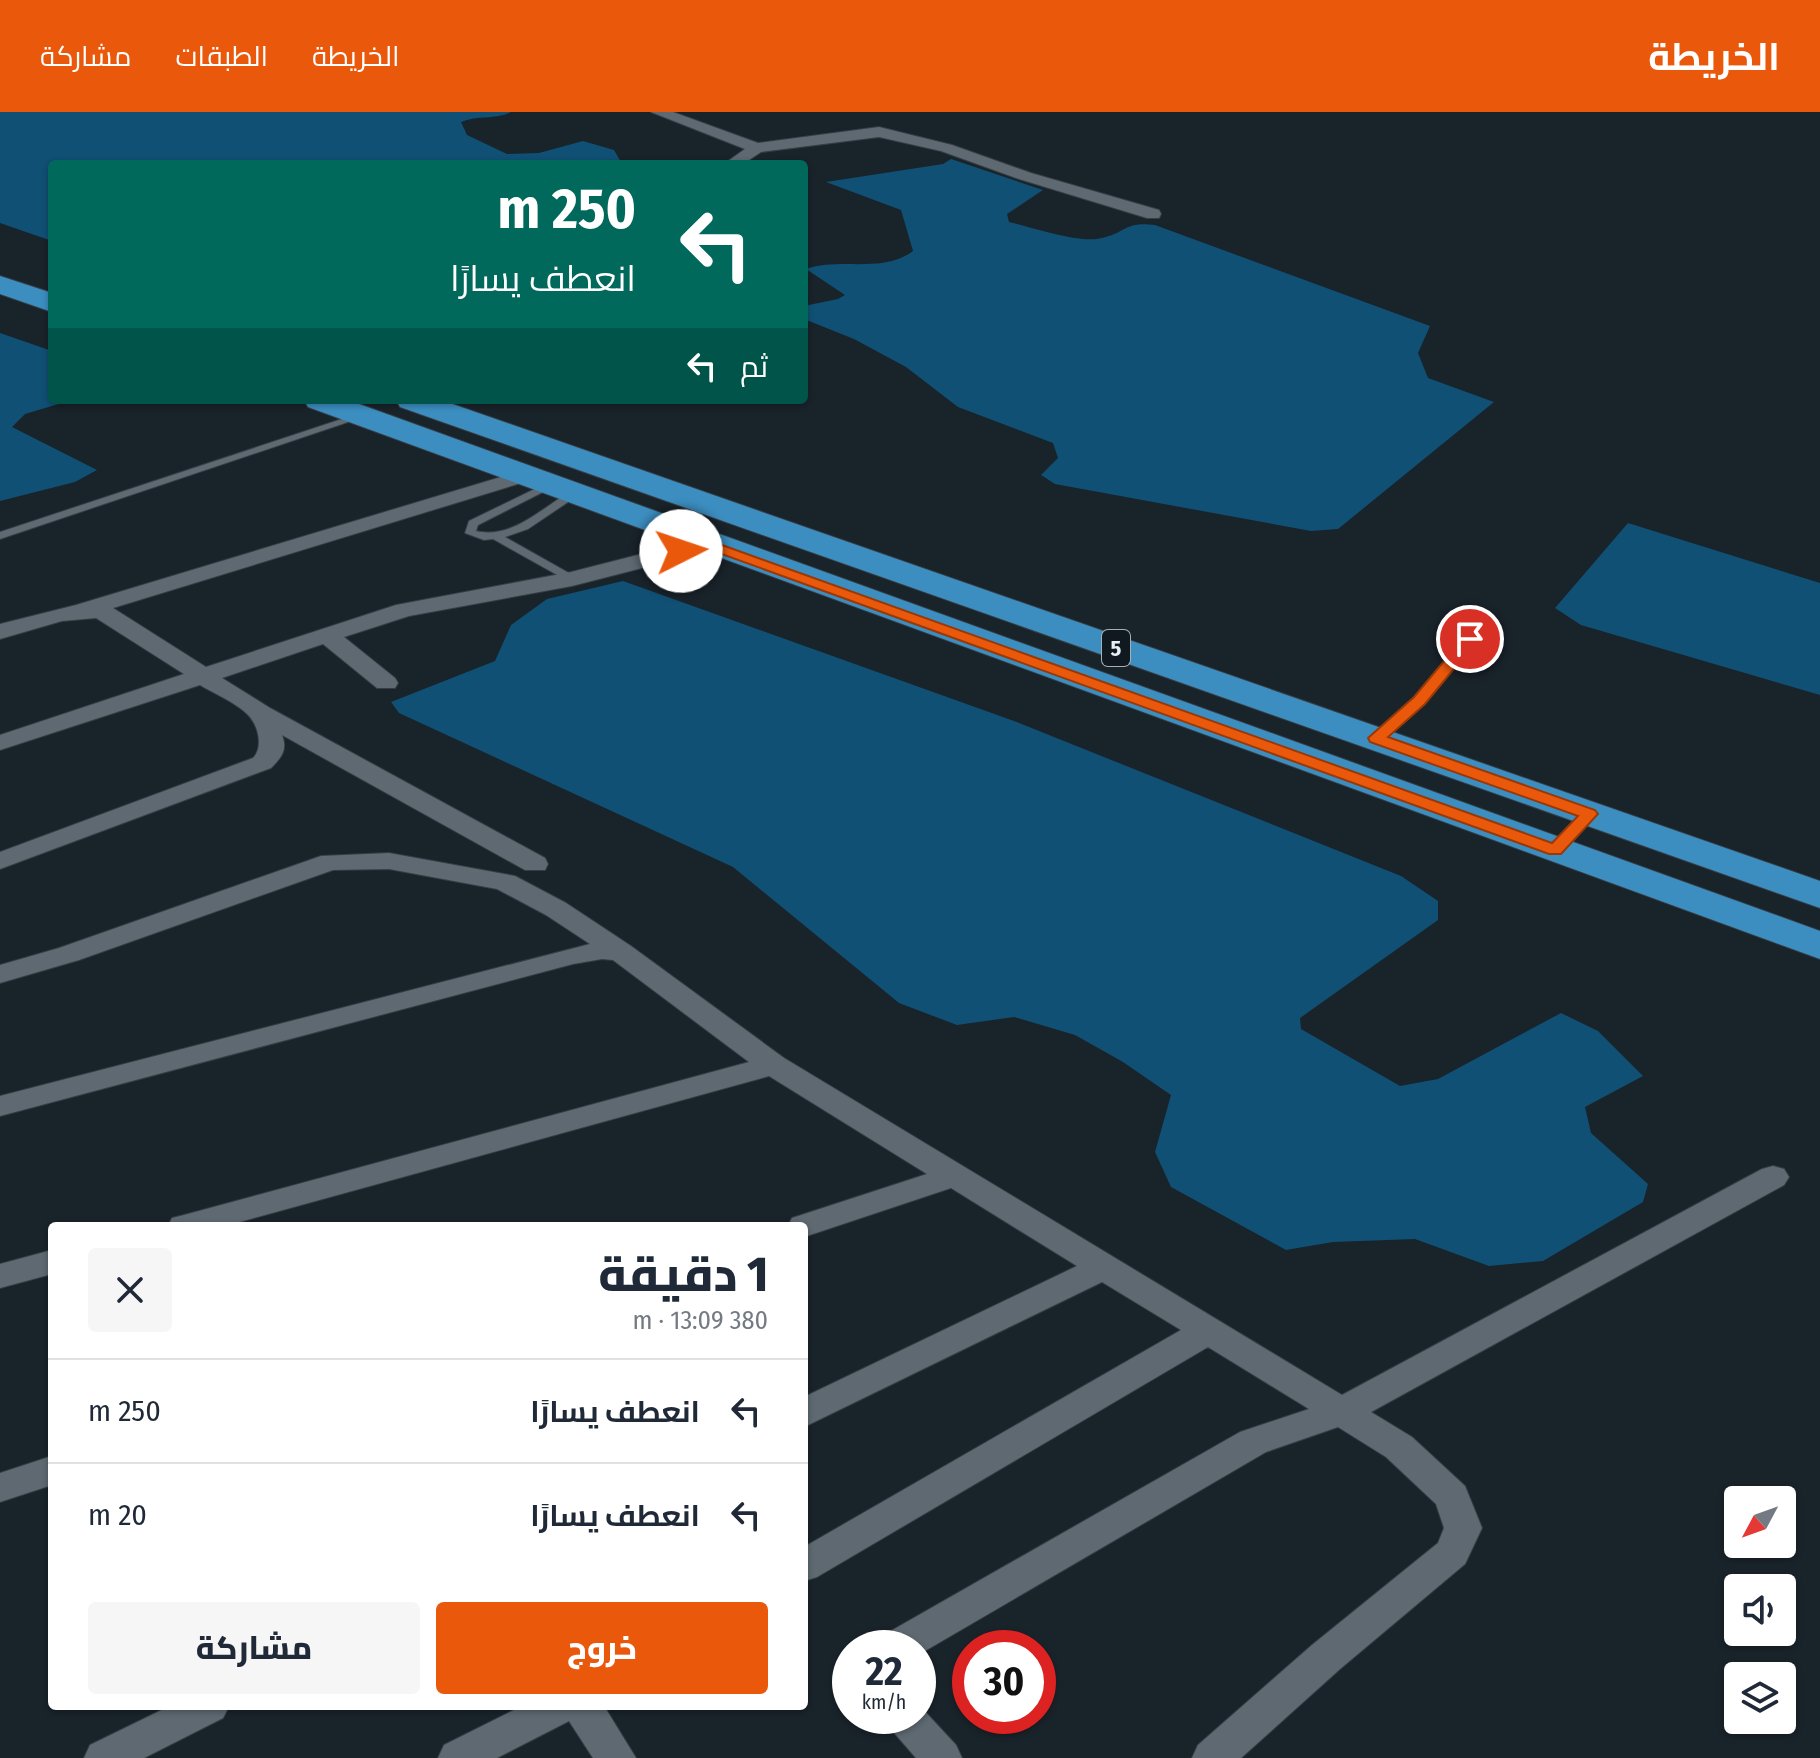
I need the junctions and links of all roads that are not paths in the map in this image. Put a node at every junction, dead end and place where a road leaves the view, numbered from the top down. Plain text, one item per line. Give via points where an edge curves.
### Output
1 (659, 112) edge
2 (757, 148) junction
3 (738, 160) edge
4 (1153, 214) dead end
5 (0, 284) edge
6 (48, 302) edge
7 (330, 404) edge
8 (422, 404) edge
9 (362, 415) junction
10 (549, 485) junction
11 (0, 536) edge
12 (497, 537) junction
13 (708, 544) junction
14 (572, 579) junction
15 (82, 610) junction
16 (0, 632) edge
17 (329, 637) junction
18 (1470, 639) dead end
19 (206, 676) junction
20 (386, 683) dead end
21 (261, 713) junction
22 (1376, 738) junction
23 (0, 743) edge
24 (1589, 814) junction
25 (1555, 850) junction
26 (0, 861) edge
27 (535, 864) dead end
28 (1820, 895) edge
29 (1820, 946) edge
30 (621, 952) junction
31 (0, 974) edge
32 (773, 1065) junction
33 (0, 1106) edge
34 (954, 1176) junction
35 (1773, 1177) dead end
36 (199, 1222) edge
37 (808, 1225) edge
38 (48, 1263) edge
39 (1103, 1267) junction
40 (0, 1276) edge
41 (1208, 1331) junction
42 (808, 1411) edge
43 (1340, 1413) junction
44 (48, 1471) edge
45 (0, 1488) edge
46 (808, 1564) edge
47 (927, 1630) edge
48 (201, 1710) edge
49 (553, 1710) edge
50 (584, 1710) edge
51 (920, 1734) edge
52 (104, 1758) edge
53 (458, 1758) edge
54 (616, 1758) edge
55 (942, 1758) edge
56 (1212, 1758) edge

1 - 2 street
2 - 3 street
2 - 4 street via 879,132
5 - 6 highway
7 - 9 highway, 5
8 - 22 highway, 5
9 - 10 highway, 5
9 - 11 lane
10 - 12 lane via 515,531
10 - 12 lane via 473,523 470,533
10 - 13 highway, 5
10 - 15 street
12 - 14 lane
13 - 14 street
13 - 25 highway, 5
14 - 17 street via 404,610
15 - 16 street
15 - 19 street via 101,611
17 - 19 street
17 - 20 street
18 - 22 lane via 1420,701
19 - 21 street
19 - 23 street
21 - 26 street via 273,743 262,763
21 - 27 street
22 - 24 highway, 5
24 - 25 highway
24 - 28 highway, 5
25 - 29 highway, 5
30 - 31 street via 505,882 389,861 330,862
30 - 32 street
30 - 33 street via 571,956
32 - 34 street
32 - 36 street
34 - 37 street
34 - 39 street
35 - 43 street
38 - 40 street
39 - 41 street
39 - 42 street
41 - 43 street
41 - 46 street
43 - 47 street via 1253,1442
43 - 56 street via 1399,1447 1452,1496 1463,1528 1452,1553
44 - 45 street
48 - 52 street
49 - 53 street
50 - 54 street
51 - 55 street

